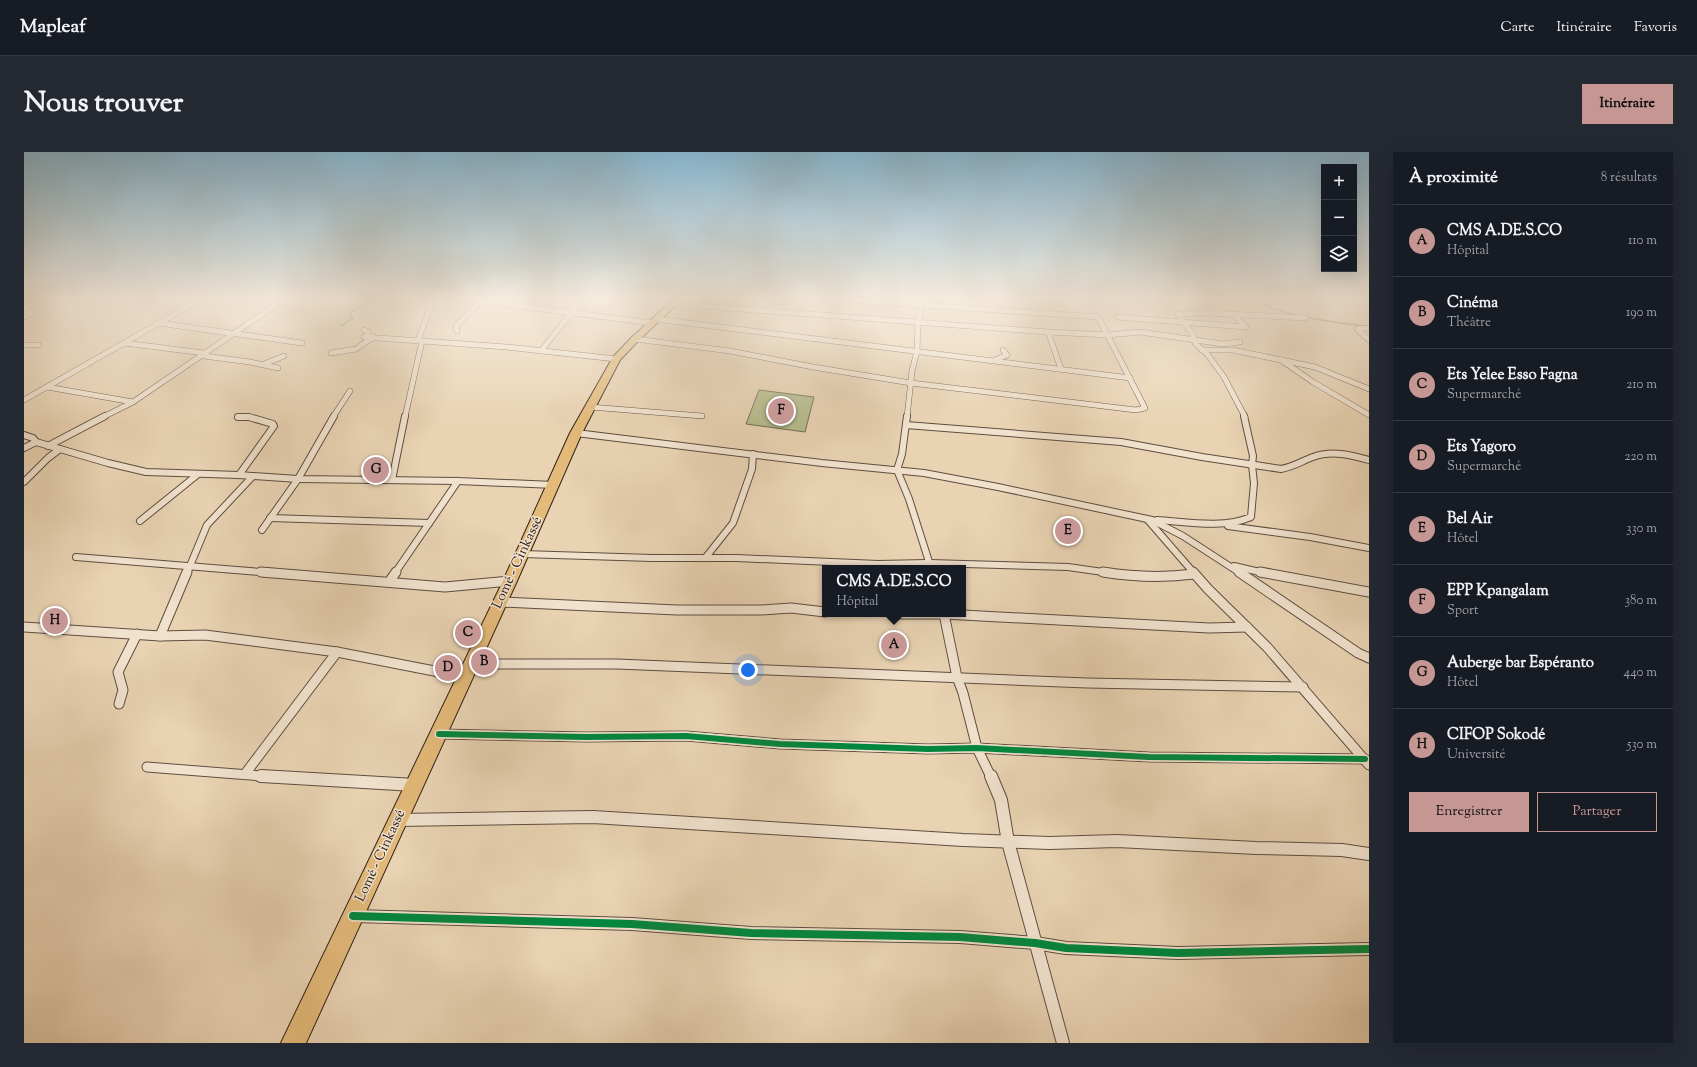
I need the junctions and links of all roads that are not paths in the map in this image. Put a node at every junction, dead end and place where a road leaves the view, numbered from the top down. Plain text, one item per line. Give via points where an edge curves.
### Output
1 (635, 339) edge
2 (130, 340) edge
3 (224, 340) edge
4 (273, 340) edge
5 (369, 340) edge
6 (405, 340) edge
7 (550, 340) edge
8 (640, 340) edge
9 (817, 340) edge
10 (917, 340) edge
11 (1051, 340) edge
12 (1110, 340) edge
13 (1194, 340) joint
14 (420, 341) junction
15 (1240, 342) dead end
16 (124, 343) junction
17 (302, 343) dead end
18 (24, 345) edge
19 (39, 345) dead end
20 (1004, 350) dead end
21 (1202, 350) junction
22 (541, 351) junction
23 (917, 351) junction
24 (331, 353) dead end
25 (202, 354) junction
26 (284, 356) dead end
27 (616, 359) junction
28 (1280, 359) junction
29 (995, 361) junction
30 (263, 364) junction
31 (278, 368) dead end
32 (1061, 369) junction
33 (1130, 378) junction
34 (911, 383) junction
35 (47, 387) junction
36 (1369, 389) edge
37 (350, 391) dead end
38 (24, 400) edge
39 (133, 402) junction
40 (590, 407) junction
41 (1369, 415) edge
42 (702, 416) dead end
43 (238, 417) dead end
44 (906, 425) junction
45 (576, 433) junction
46 (24, 435) edge
47 (36, 442) junction
48 (48, 446) junction
49 (24, 448) edge
50 (60, 449) junction
51 (753, 454) junction
52 (1369, 460) edge
53 (1252, 465) junction
54 (897, 470) junction
55 (197, 474) junction
56 (239, 475) junction
57 (252, 476) junction
58 (298, 479) junction
59 (392, 480) junction
60 (458, 481) junction
61 (24, 482) edge
62 (554, 485) junction
63 (1141, 516) junction
64 (270, 518) junction
65 (1152, 520) junction
66 (140, 521) dead end
67 (1199, 522) junction
68 (429, 523) junction
69 (262, 530) dead end
70 (1369, 548) edge
71 (522, 554) junction
72 (76, 557) dead end
73 (706, 557) junction
74 (1227, 564) junction
75 (189, 565) junction
76 (904, 565) edge
77 (930, 565) edge
78 (966, 566) edge
79 (1194, 574) junction
80 (510, 581) junction
81 (390, 582) junction
82 (1369, 592) edge
83 (500, 602) junction
84 (822, 612) edge
85 (966, 615) edge
86 (945, 617) edge
87 (24, 627) edge
88 (1247, 627) junction
89 (137, 634) junction
90 (160, 636) junction
91 (337, 652) junction
92 (1358, 653) junction
93 (1369, 658) edge
94 (1369, 662) edge
95 (468, 670) junction
96 (957, 677) junction
97 (1303, 687) junction
98 (119, 704) dead end
99 (439, 734) junction
100 (977, 748) junction
101 (1367, 762) edge
102 (147, 767) dead end
103 (245, 774) junction
104 (415, 785) junction
105 (398, 820) junction
106 (1008, 842) junction
107 (1369, 854) edge
108 (353, 916) junction
109 (1035, 943) junction
110 (1369, 949) edge
111 (293, 1043) edge
112 (1063, 1043) edge

1 - 27 highway, Lomé - Cinkassé
2 - 16 street
3 - 25 street
4 - 17 street
5 - 24 street via 356,349
6 - 14 street
7 - 22 street
8 - 34 street via 730,351
9 - 23 street
10 - 23 street
11 - 32 street
12 - 33 street
13 - 15 street via 1223,344
13 - 21 street
14 - 22 street
14 - 59 street
16 - 25 street
16 - 35 street
18 - 19 street
20 - 29 street via 1006,356
21 - 28 street via 1233,350
21 - 53 street via 1224,377 1239,404 1247,425 1247,436 1253,456
22 - 27 street
23 - 29 street
23 - 34 street
25 - 30 street
25 - 39 street
26 - 30 street
27 - 40 highway, Lomé - Cinkassé
28 - 36 street via 1315,367
28 - 41 street via 1310,381
29 - 32 street
30 - 31 street
32 - 33 street
33 - 34 street via 1143,402 1143,409
34 - 44 street
35 - 38 street
35 - 39 street
37 - 58 street
39 - 48 street
40 - 42 street
40 - 45 highway, Lomé - Cinkassé
43 - 56 street via 249,417 274,426
44 - 53 street via 1121,442
44 - 54 street
45 - 51 street
45 - 62 highway, Lomé - Cinkassé
46 - 47 street
47 - 48 street
47 - 49 street
48 - 50 street
50 - 55 street via 146,472
50 - 61 street
51 - 54 street
51 - 73 street via 752,470 733,523
52 - 53 street via 1326,454 1287,469
53 - 67 street via 1254,483 1250,504 1251,517 1231,523
54 - 63 street via 998,487
54 - 77 street
55 - 56 street
55 - 66 street
56 - 57 street
57 - 58 street
57 - 75 street via 207,525
58 - 59 street
58 - 64 street
59 - 60 street
60 - 62 street
60 - 68 street
62 - 71 highway, Lomé - Cinkassé
63 - 65 street
63 - 79 street via 1149,521
64 - 68 street
64 - 69 street
65 - 67 street
65 - 74 street via 1168,527
67 - 70 street
68 - 81 street
71 - 73 street
71 - 80 highway, Lomé - Cinkassé
72 - 75 street
73 - 76 street
74 - 82 street
74 - 92 street
75 - 81 street
75 - 90 street
78 - 79 street via 1068,567 1142,577
79 - 88 street
80 - 81 street via 445,587
80 - 83 highway, Lomé - Cinkassé
83 - 84 street via 677,610 791,608
83 - 95 highway, Lomé - Cinkassé
85 - 88 street via 1210,628
86 - 96 street
87 - 89 street
88 - 97 street
89 - 90 street
89 - 98 street via 118,672 123,690
90 - 91 street via 206,635
91 - 95 street
91 - 103 street
92 - 93 street
92 - 94 street
95 - 96 street via 617,664
95 - 99 highway, Lomé - Cinkassé
96 - 97 street via 1087,683
96 - 100 street
97 - 101 street
99 - 100 street via 686,736 780,744
99 - 104 highway, Lomé - Cinkassé
100 - 101 street via 1149,757
100 - 106 street via 1001,800
102 - 103 street
103 - 104 street
104 - 105 highway, Lomé - Cinkassé
105 - 106 street via 592,817
105 - 108 highway, Lomé - Cinkassé
106 - 107 street via 1117,841 1342,850
106 - 109 street
108 - 109 street via 632,924 788,934 960,937
108 - 111 highway, Lomé - Cinkassé
109 - 110 street via 1066,948 1178,952
109 - 112 street

